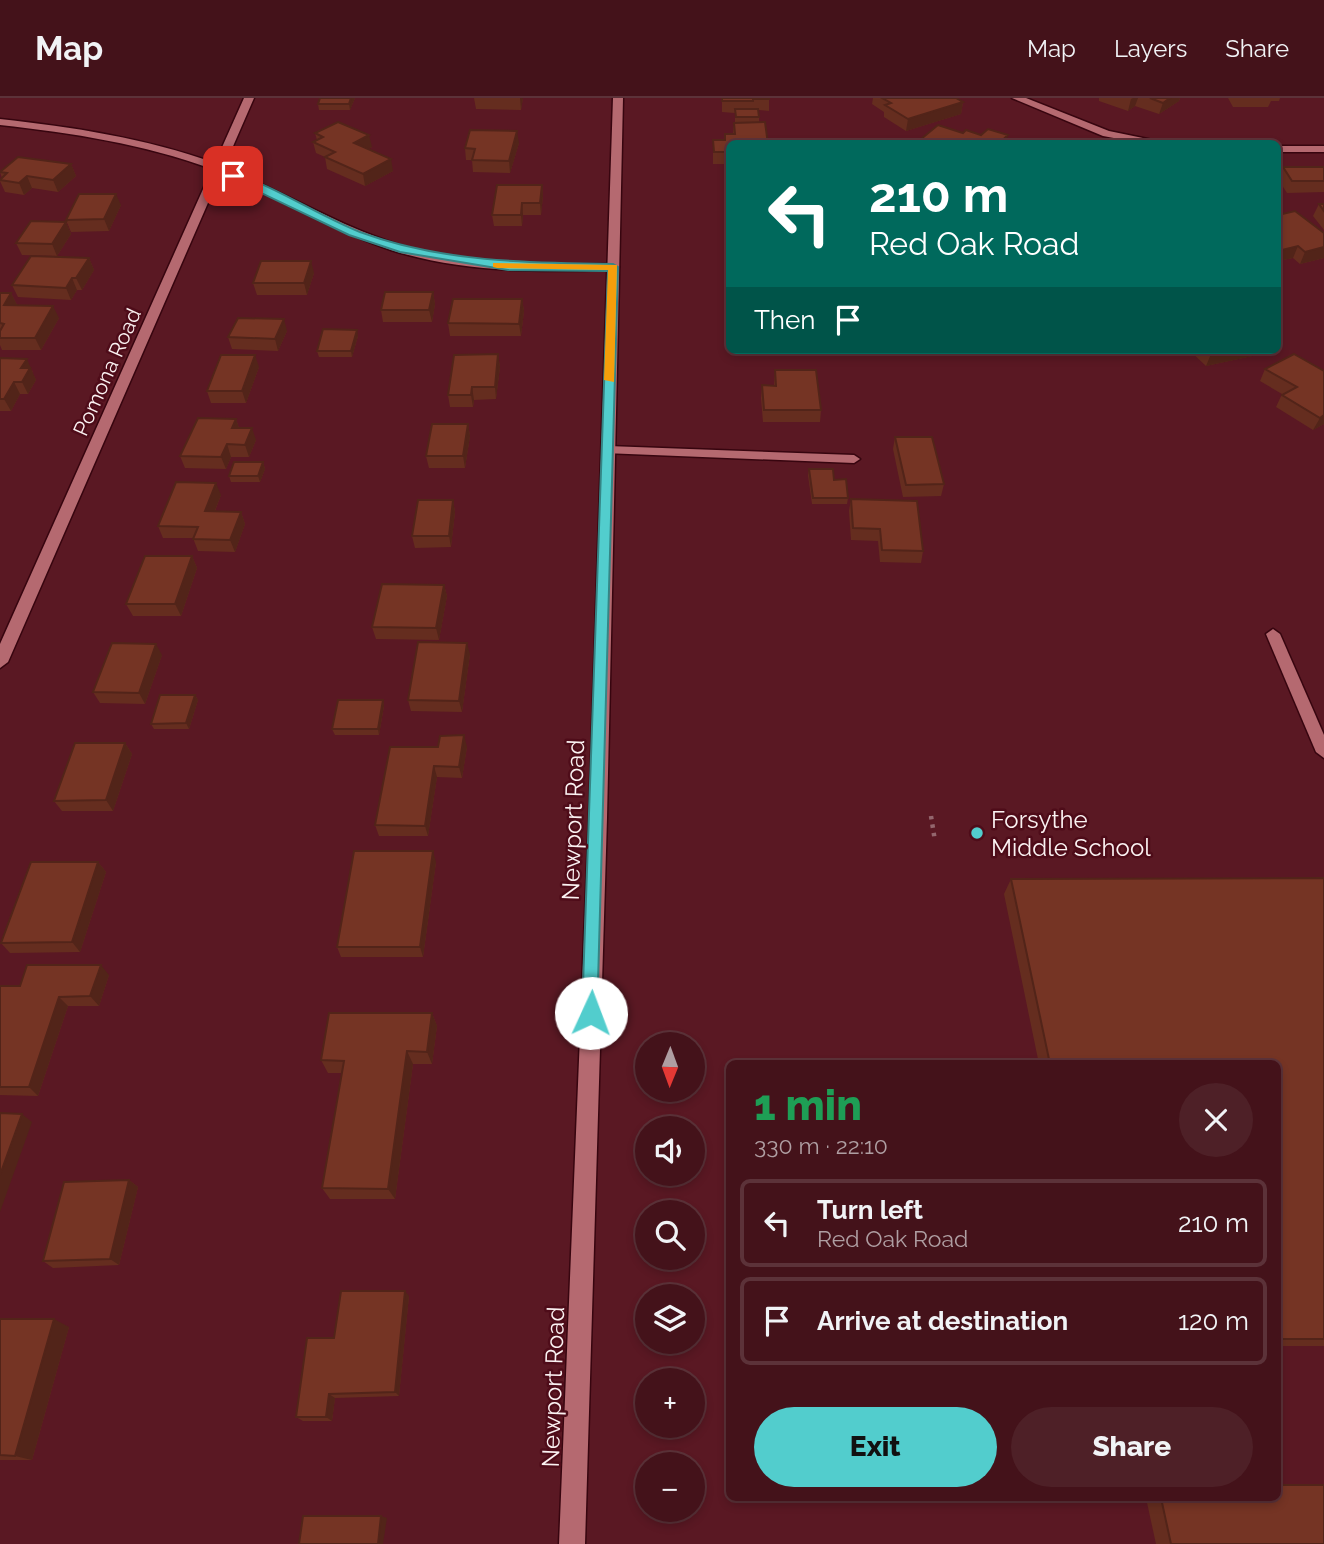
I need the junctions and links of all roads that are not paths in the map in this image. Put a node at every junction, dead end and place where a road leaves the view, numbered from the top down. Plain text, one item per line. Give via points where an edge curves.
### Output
1 (249, 98) edge
2 (618, 98) edge
3 (1017, 98) edge
4 (0, 122) edge
5 (1143, 140) edge
6 (1281, 149) edge
7 (1324, 149) edge
8 (218, 168) junction
9 (613, 267) junction
10 (608, 450) junction
11 (854, 459) dead end
12 (1273, 634) dead end
13 (0, 662) edge
14 (1324, 752) edge
15 (572, 1544) edge

1 - 8 street, Pomona Road
2 - 9 street, Newport Road
3 - 5 street via 1107,134
4 - 8 street via 111,137
6 - 7 street
8 - 9 street via 353,233 400,249 508,266
8 - 13 street, Pomona Road
9 - 10 street, Newport Road
10 - 11 lane
10 - 15 street, Newport Road
12 - 14 lane

